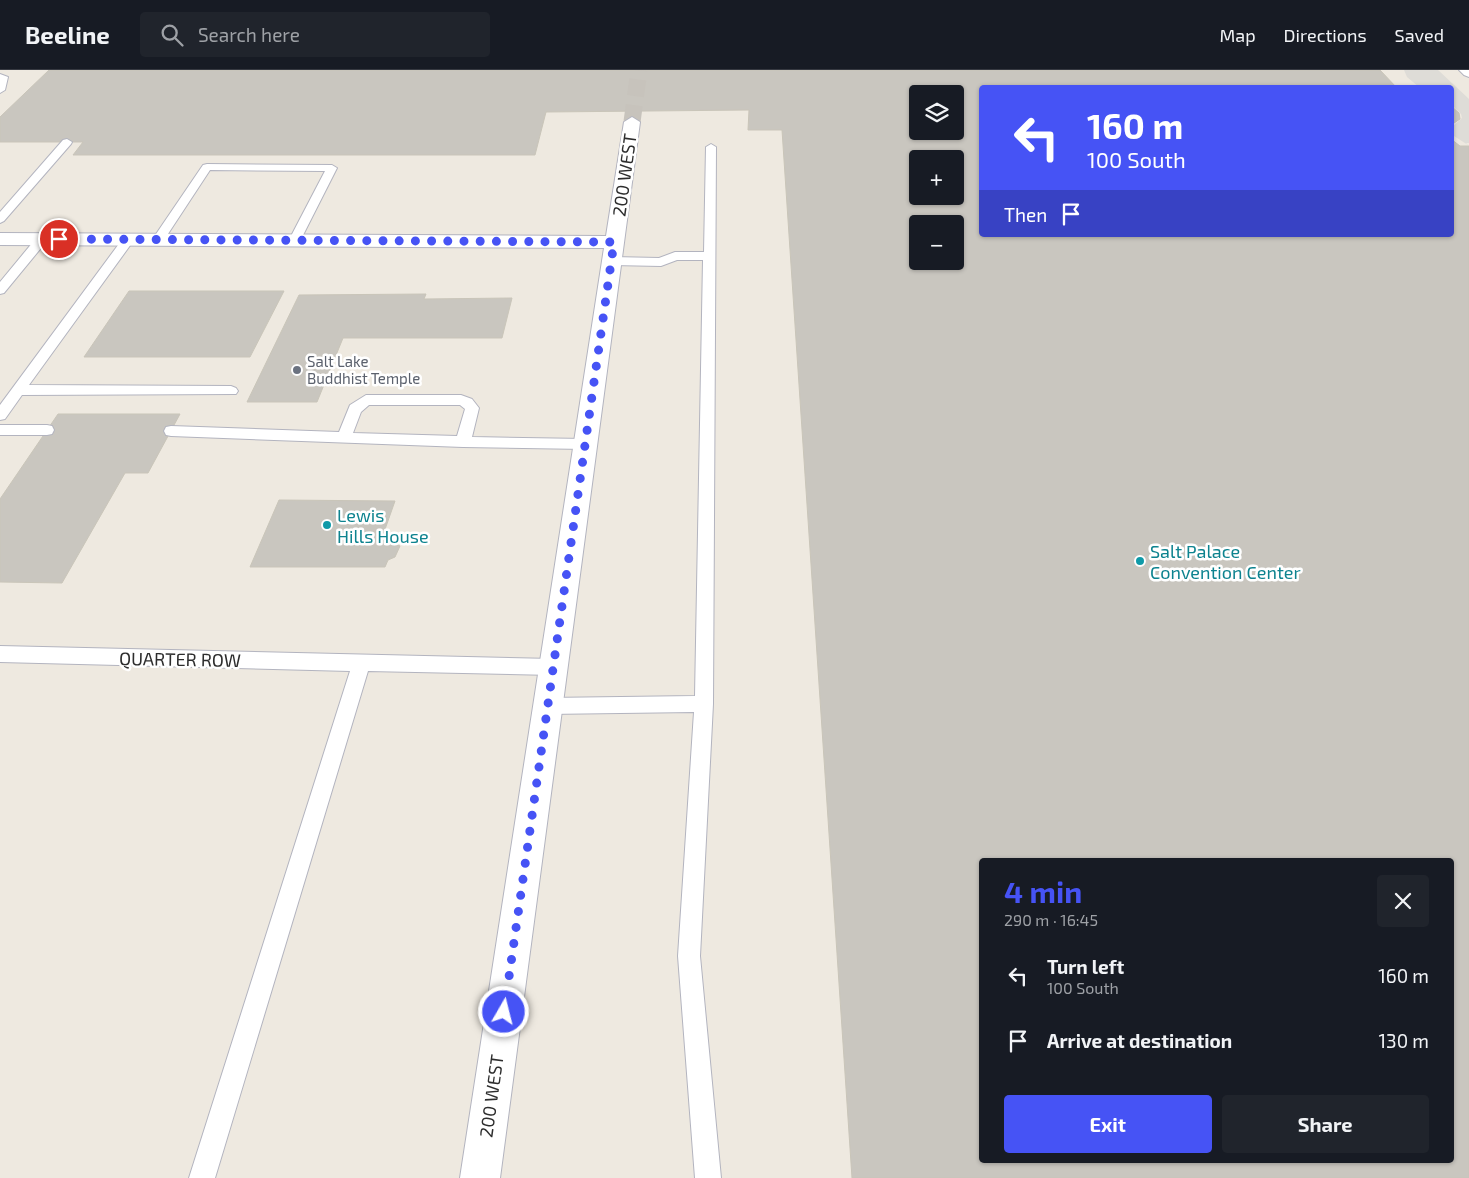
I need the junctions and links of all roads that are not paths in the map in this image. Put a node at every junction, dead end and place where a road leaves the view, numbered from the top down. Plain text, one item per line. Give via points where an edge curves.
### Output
1 (2, 77) edge
2 (0, 90) edge
3 (632, 122) tunnel mouth
4 (67, 142) dead end
5 (711, 147) dead end
6 (0, 218) edge
7 (0, 239) edge
8 (42, 239) junction
9 (128, 240) junction
10 (158, 240) junction
11 (295, 240) junction
12 (613, 251) junction
13 (709, 256) junction
14 (0, 290) edge
15 (18, 390) junction
16 (231, 391) dead end
17 (0, 415) edge
18 (0, 430) edge
19 (47, 430) dead end
20 (171, 431) dead end
21 (344, 438) junction
22 (463, 442) junction
23 (585, 444) junction
24 (0, 654) edge
25 (361, 663) junction
26 (553, 667) junction
27 (704, 704) junction
28 (547, 706) junction
29 (202, 1178) edge
30 (480, 1178) edge
31 (708, 1178) edge

1 - 2 lane
3 - 12 street, 200 WEST
4 - 6 lane
5 - 13 lane
7 - 8 street
8 - 9 street
8 - 14 lane
9 - 10 street
9 - 15 lane
10 - 11 street
10 - 11 lane via 206,168 332,168
11 - 12 street
12 - 13 lane via 661,262 676,256
12 - 23 street, 200 WEST
13 - 27 lane
15 - 16 lane
15 - 17 lane
18 - 19 lane
20 - 21 lane
21 - 22 lane
21 - 22 lane via 355,409 366,400 461,400 472,408
22 - 23 lane
23 - 26 street, 200 WEST
24 - 25 lane, QUARTER ROW
25 - 26 lane, QUARTER ROW
25 - 29 lane
26 - 28 street, 200 WEST
27 - 28 lane
27 - 31 lane via 689,956
28 - 30 street, 200 WEST

